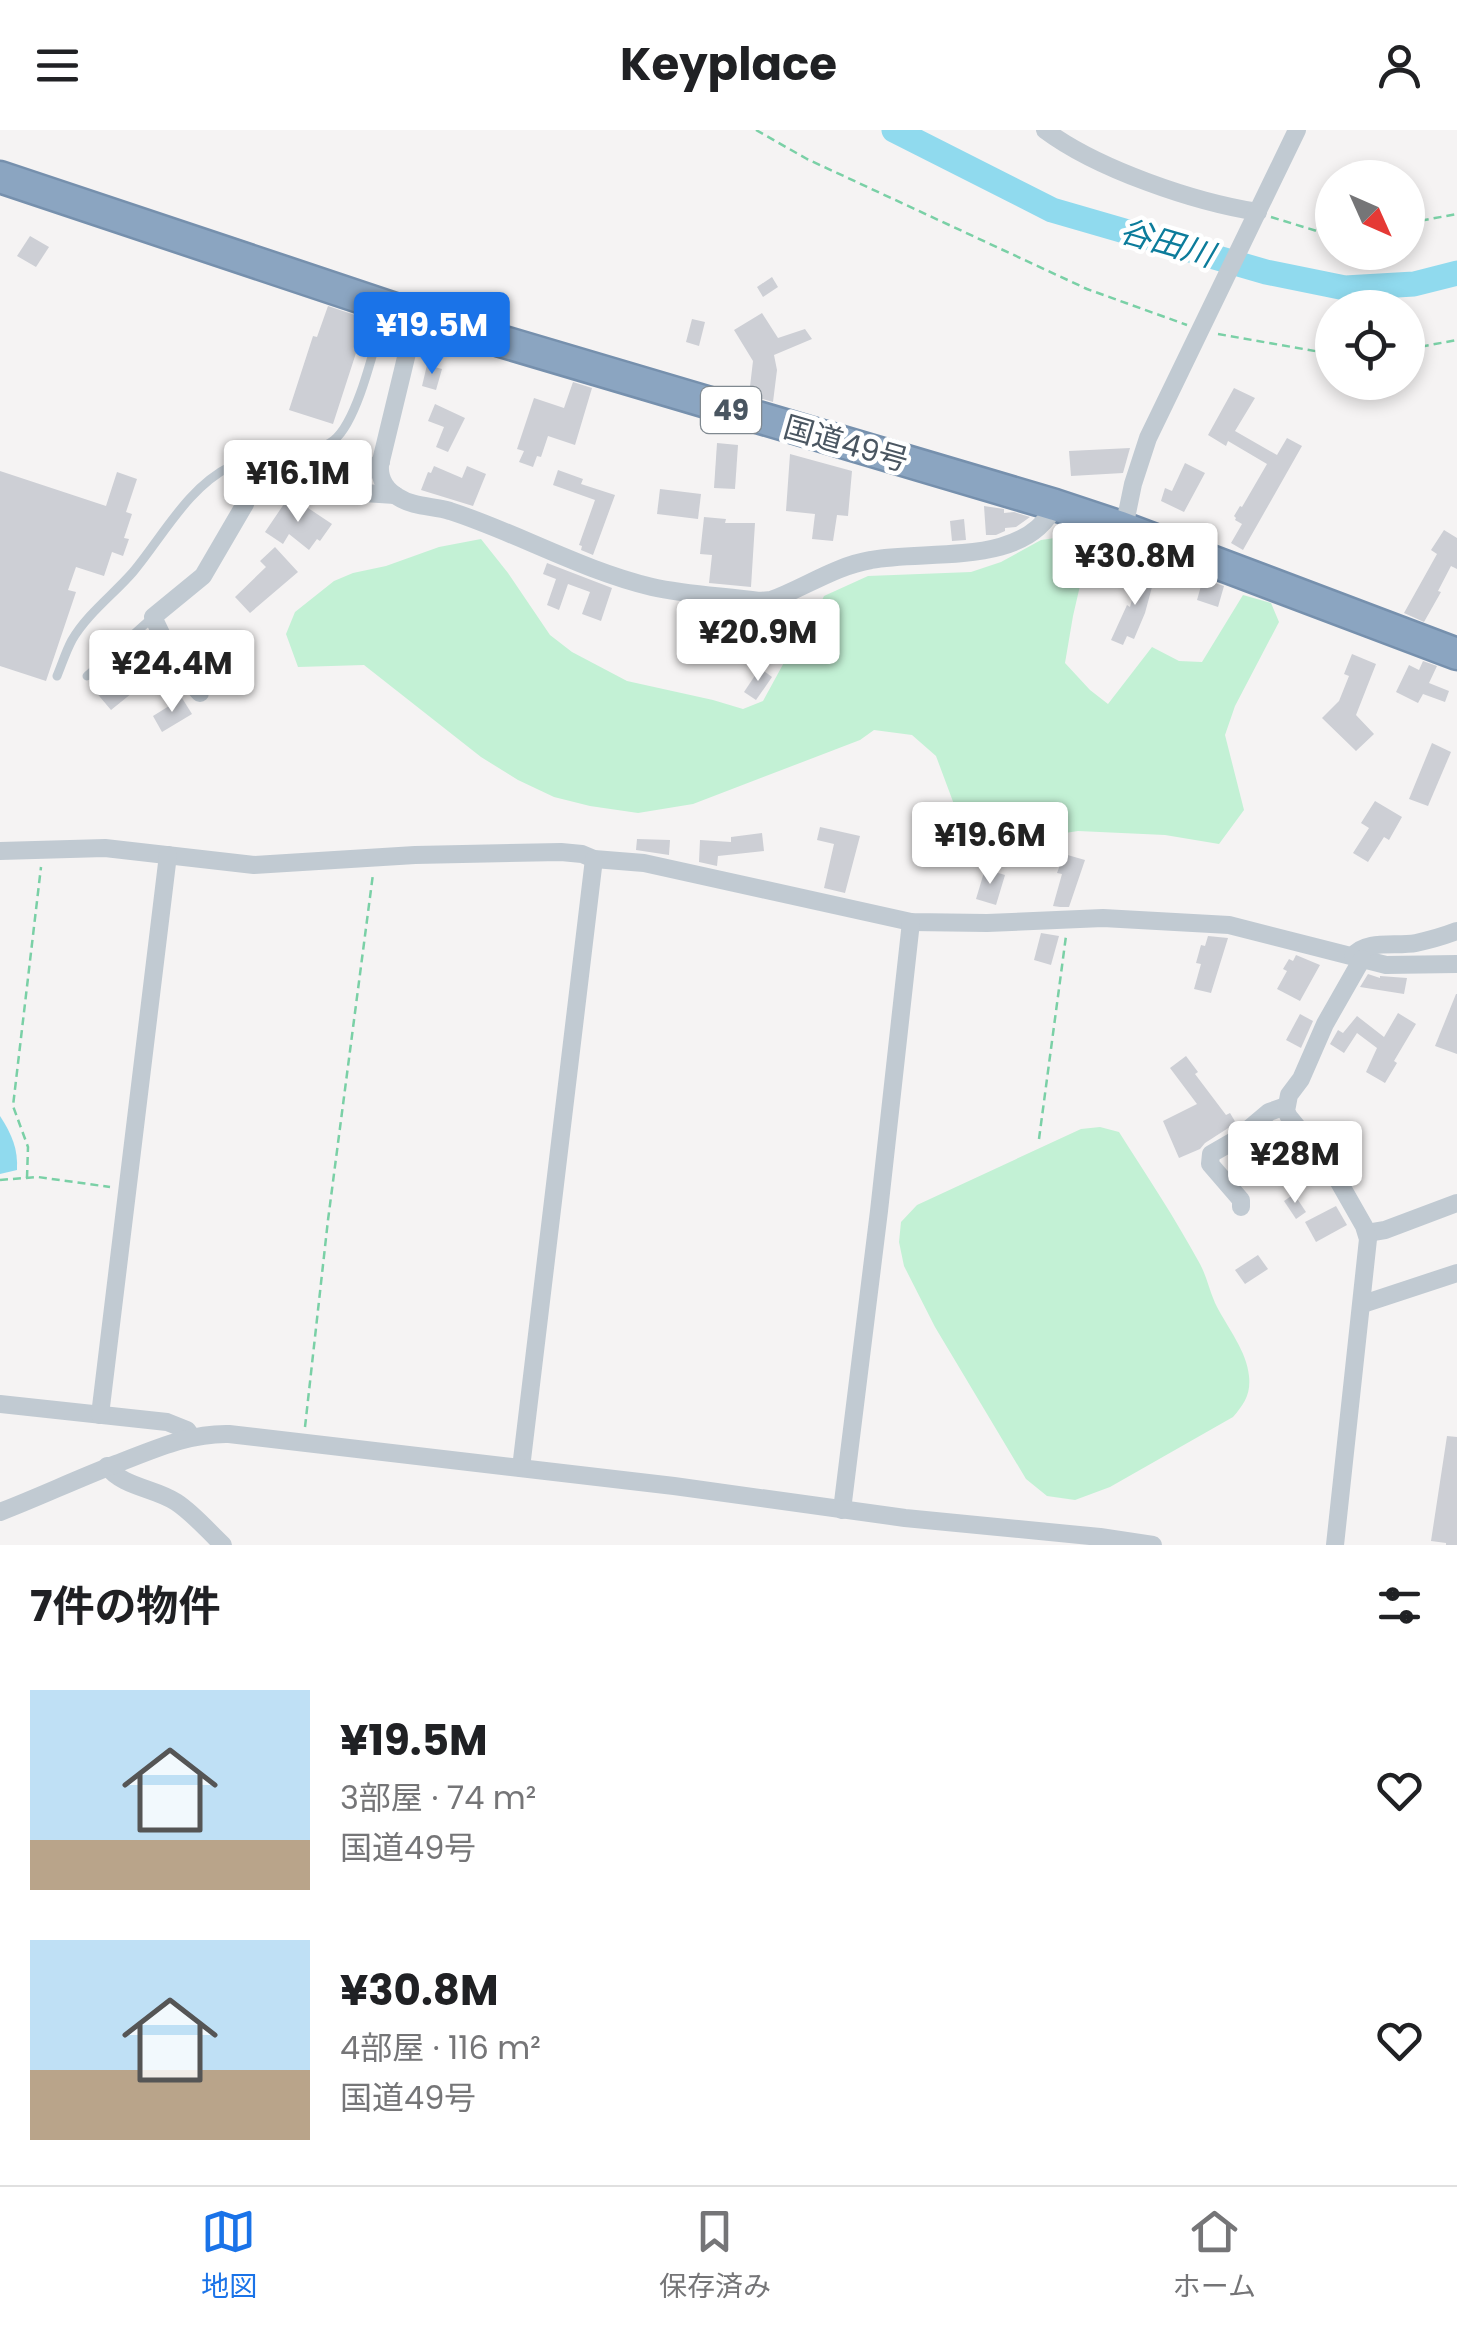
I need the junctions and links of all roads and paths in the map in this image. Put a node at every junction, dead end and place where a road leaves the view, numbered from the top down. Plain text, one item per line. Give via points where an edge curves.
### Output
1 (756, 130) edge
2 (1045, 130) edge
3 (1298, 130) edge
4 (0, 177) edge
5 (1257, 214) junction
6 (1457, 214) edge
7 (1425, 220) edge
8 (1315, 231) edge
9 (386, 306) junction
10 (416, 316) junction
11 (1202, 327) junction
12 (1457, 340) edge
13 (1425, 345) edge
14 (1315, 350) edge
15 (249, 460) junction
16 (381, 462) junction
17 (338, 485) junction
18 (395, 494) junction
19 (316, 496) dead end
20 (1055, 506) junction
21 (1121, 527) junction
22 (153, 616) junction
23 (1457, 654) edge
24 (57, 676) dead end
25 (87, 676) dead end
26 (200, 693) dead end
27 (0, 851) edge
28 (43, 851) junction
29 (168, 855) junction
30 (375, 858) junction
31 (594, 859) junction
32 (1068, 919) junction
33 (911, 922) junction
34 (1457, 931) edge
35 (1357, 958) junction
36 (1457, 964) edge
37 (1286, 1106) junction
38 (1039, 1139) dead end
39 (28, 1178) junction
40 (0, 1180) edge
41 (126, 1190) junction
42 (1457, 1203) edge
43 (1241, 1207) dead end
44 (1367, 1233) junction
45 (1457, 1273) edge
46 (1362, 1304) junction
47 (0, 1404) edge
48 (100, 1415) junction
49 (192, 1437) junction
50 (304, 1442) junction
51 (107, 1466) junction
52 (522, 1468) junction
53 (842, 1510) junction
54 (0, 1512) edge
55 (223, 1545) edge
56 (1153, 1545) edge
57 (1335, 1545) edge

1 - 11 path via 1087,290
2 - 5 street via 1143,180
3 - 5 street
4 - 9 highway, 国道49号 / 49
5 - 8 path
5 - 11 street
6 - 7 path
9 - 10 highway, 国道49号 / 49
9 - 15 lane via 358,396 335,440 307,452
10 - 16 street
10 - 20 highway, 国道49号 / 49
11 - 14 path
11 - 21 street via 1148,438
12 - 13 path
15 - 22 street via 245,504 209,568
15 - 24 lane via 226,469 191,498 72,640
16 - 17 street
16 - 18 street via 380,478
17 - 18 street
17 - 19 street
18 - 20 street via 630,581 759,601 872,559 945,556 1007,544 1039,527
20 - 21 highway, 国道49号 / 49
21 - 23 highway, 国道49号 / 49
22 - 25 lane
22 - 26 street via 179,671
27 - 28 street
28 - 29 street
28 - 39 path via 13,1106 28,1147
29 - 30 street via 254,865
29 - 41 street
30 - 31 street via 560,852
30 - 50 path
31 - 33 street via 644,863
31 - 52 street
32 - 33 street
32 - 35 street via 1229,925
32 - 38 path
33 - 53 street
34 - 35 street via 1360,949
35 - 36 street via 1386,965
35 - 37 street
37 - 43 street via 1211,1154 1210,1164
37 - 44 street
39 - 40 path
39 - 41 path
41 - 48 street
42 - 44 street
44 - 46 street
45 - 46 street
46 - 57 street
47 - 48 street
48 - 49 street via 167,1422
49 - 50 street
49 - 51 street
50 - 52 street
51 - 54 street
51 - 55 street via 121,1480 179,1504
52 - 53 street
53 - 56 street

